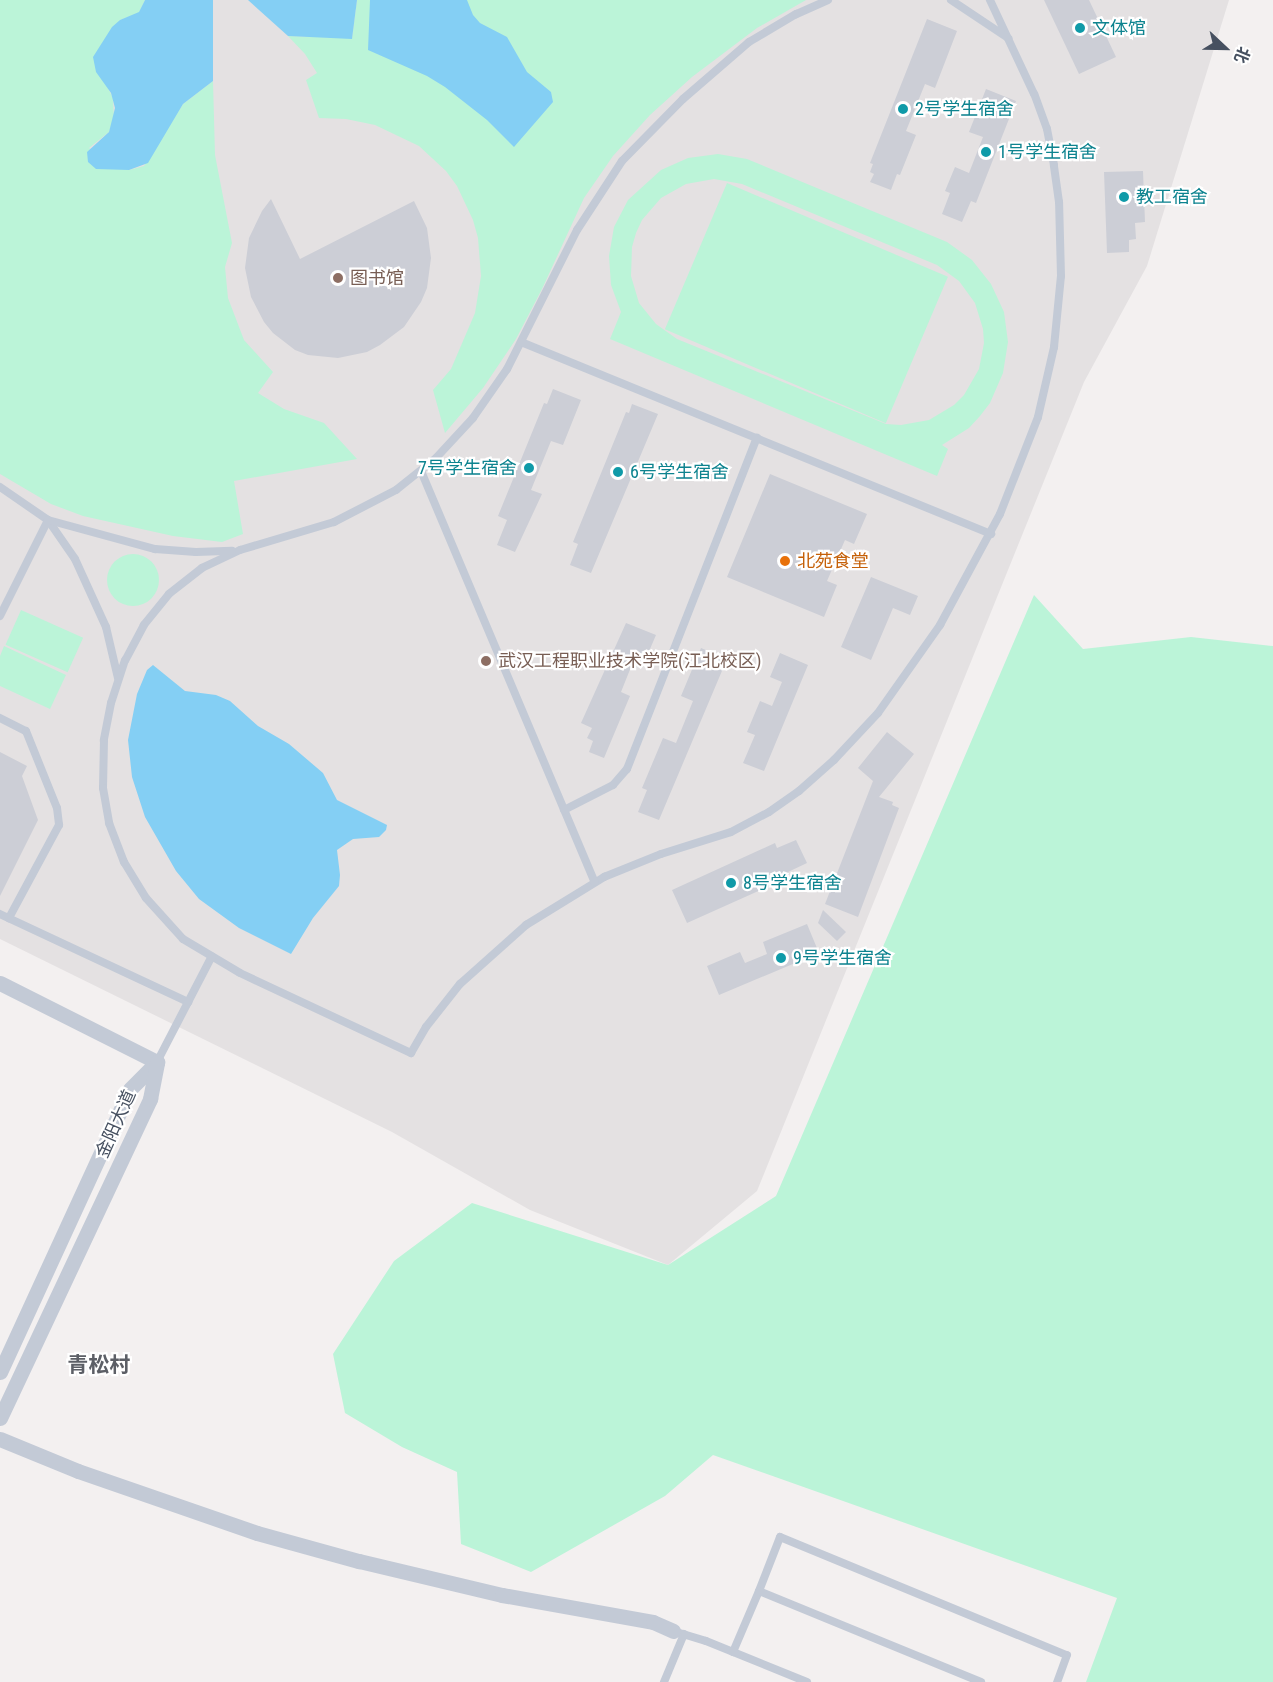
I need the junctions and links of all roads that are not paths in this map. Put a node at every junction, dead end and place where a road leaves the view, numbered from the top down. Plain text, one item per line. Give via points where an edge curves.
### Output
1 (828, 0) edge
2 (951, 0) edge
3 (990, 0) edge
4 (1012, 41) junction
5 (521, 342) junction
6 (757, 438) junction
7 (421, 471) junction
8 (0, 487) edge
9 (48, 520) junction
10 (991, 534) junction
11 (240, 550) junction
12 (0, 616) edge
13 (118, 679) junction
14 (0, 718) edge
15 (564, 810) junction
16 (595, 882) junction
17 (0, 914) edge
18 (9, 918) junction
19 (212, 956) junction
20 (0, 984) edge
21 (188, 1002) junction
22 (158, 1062) junction
23 (0, 1372) edge
24 (0, 1418) edge
25 (0, 1439) edge
26 (759, 1591) junction
27 (678, 1633) junction
28 (734, 1652) junction
29 (663, 1682) edge
30 (807, 1682) edge
31 (981, 1682) edge
32 (1057, 1682) edge

1 - 5 lane via 749,42 637,144 590,206
2 - 4 lane
3 - 4 lane
4 - 10 lane via 1049,138 1059,202 1061,276 1054,348 1038,417
5 - 6 lane
5 - 7 lane via 473,418
6 - 10 lane
6 - 15 lane via 627,769 613,785
7 - 11 lane via 375,503 334,522
7 - 15 lane
8 - 9 lane
9 - 11 lane via 155,549
9 - 12 lane
9 - 13 lane via 75,559 98,604
10 - 16 lane via 956,598 898,687 826,768 751,823
11 - 13 lane via 202,568 169,594 144,625
13 - 19 lane via 104,740 102,770 116,843 134,880 164,919 183,939
14 - 18 lane via 26,731 57,808 59,825
15 - 16 lane
16 - 19 lane via 526,924 480,963 442,1005 411,1053 240,973
17 - 18 lane
18 - 21 lane
19 - 21 lane
20 - 22 street
21 - 22 lane
22 - 23 street, 金阳大道 via 130,1089
22 - 24 street, 金阳大道 via 150,1099
25 - 27 street via 78,1471 257,1533 502,1595 653,1622
26 - 28 lane
26 - 31 lane
26 - 32 lane via 780,1537 1067,1655
27 - 28 lane
27 - 29 lane
28 - 30 lane

